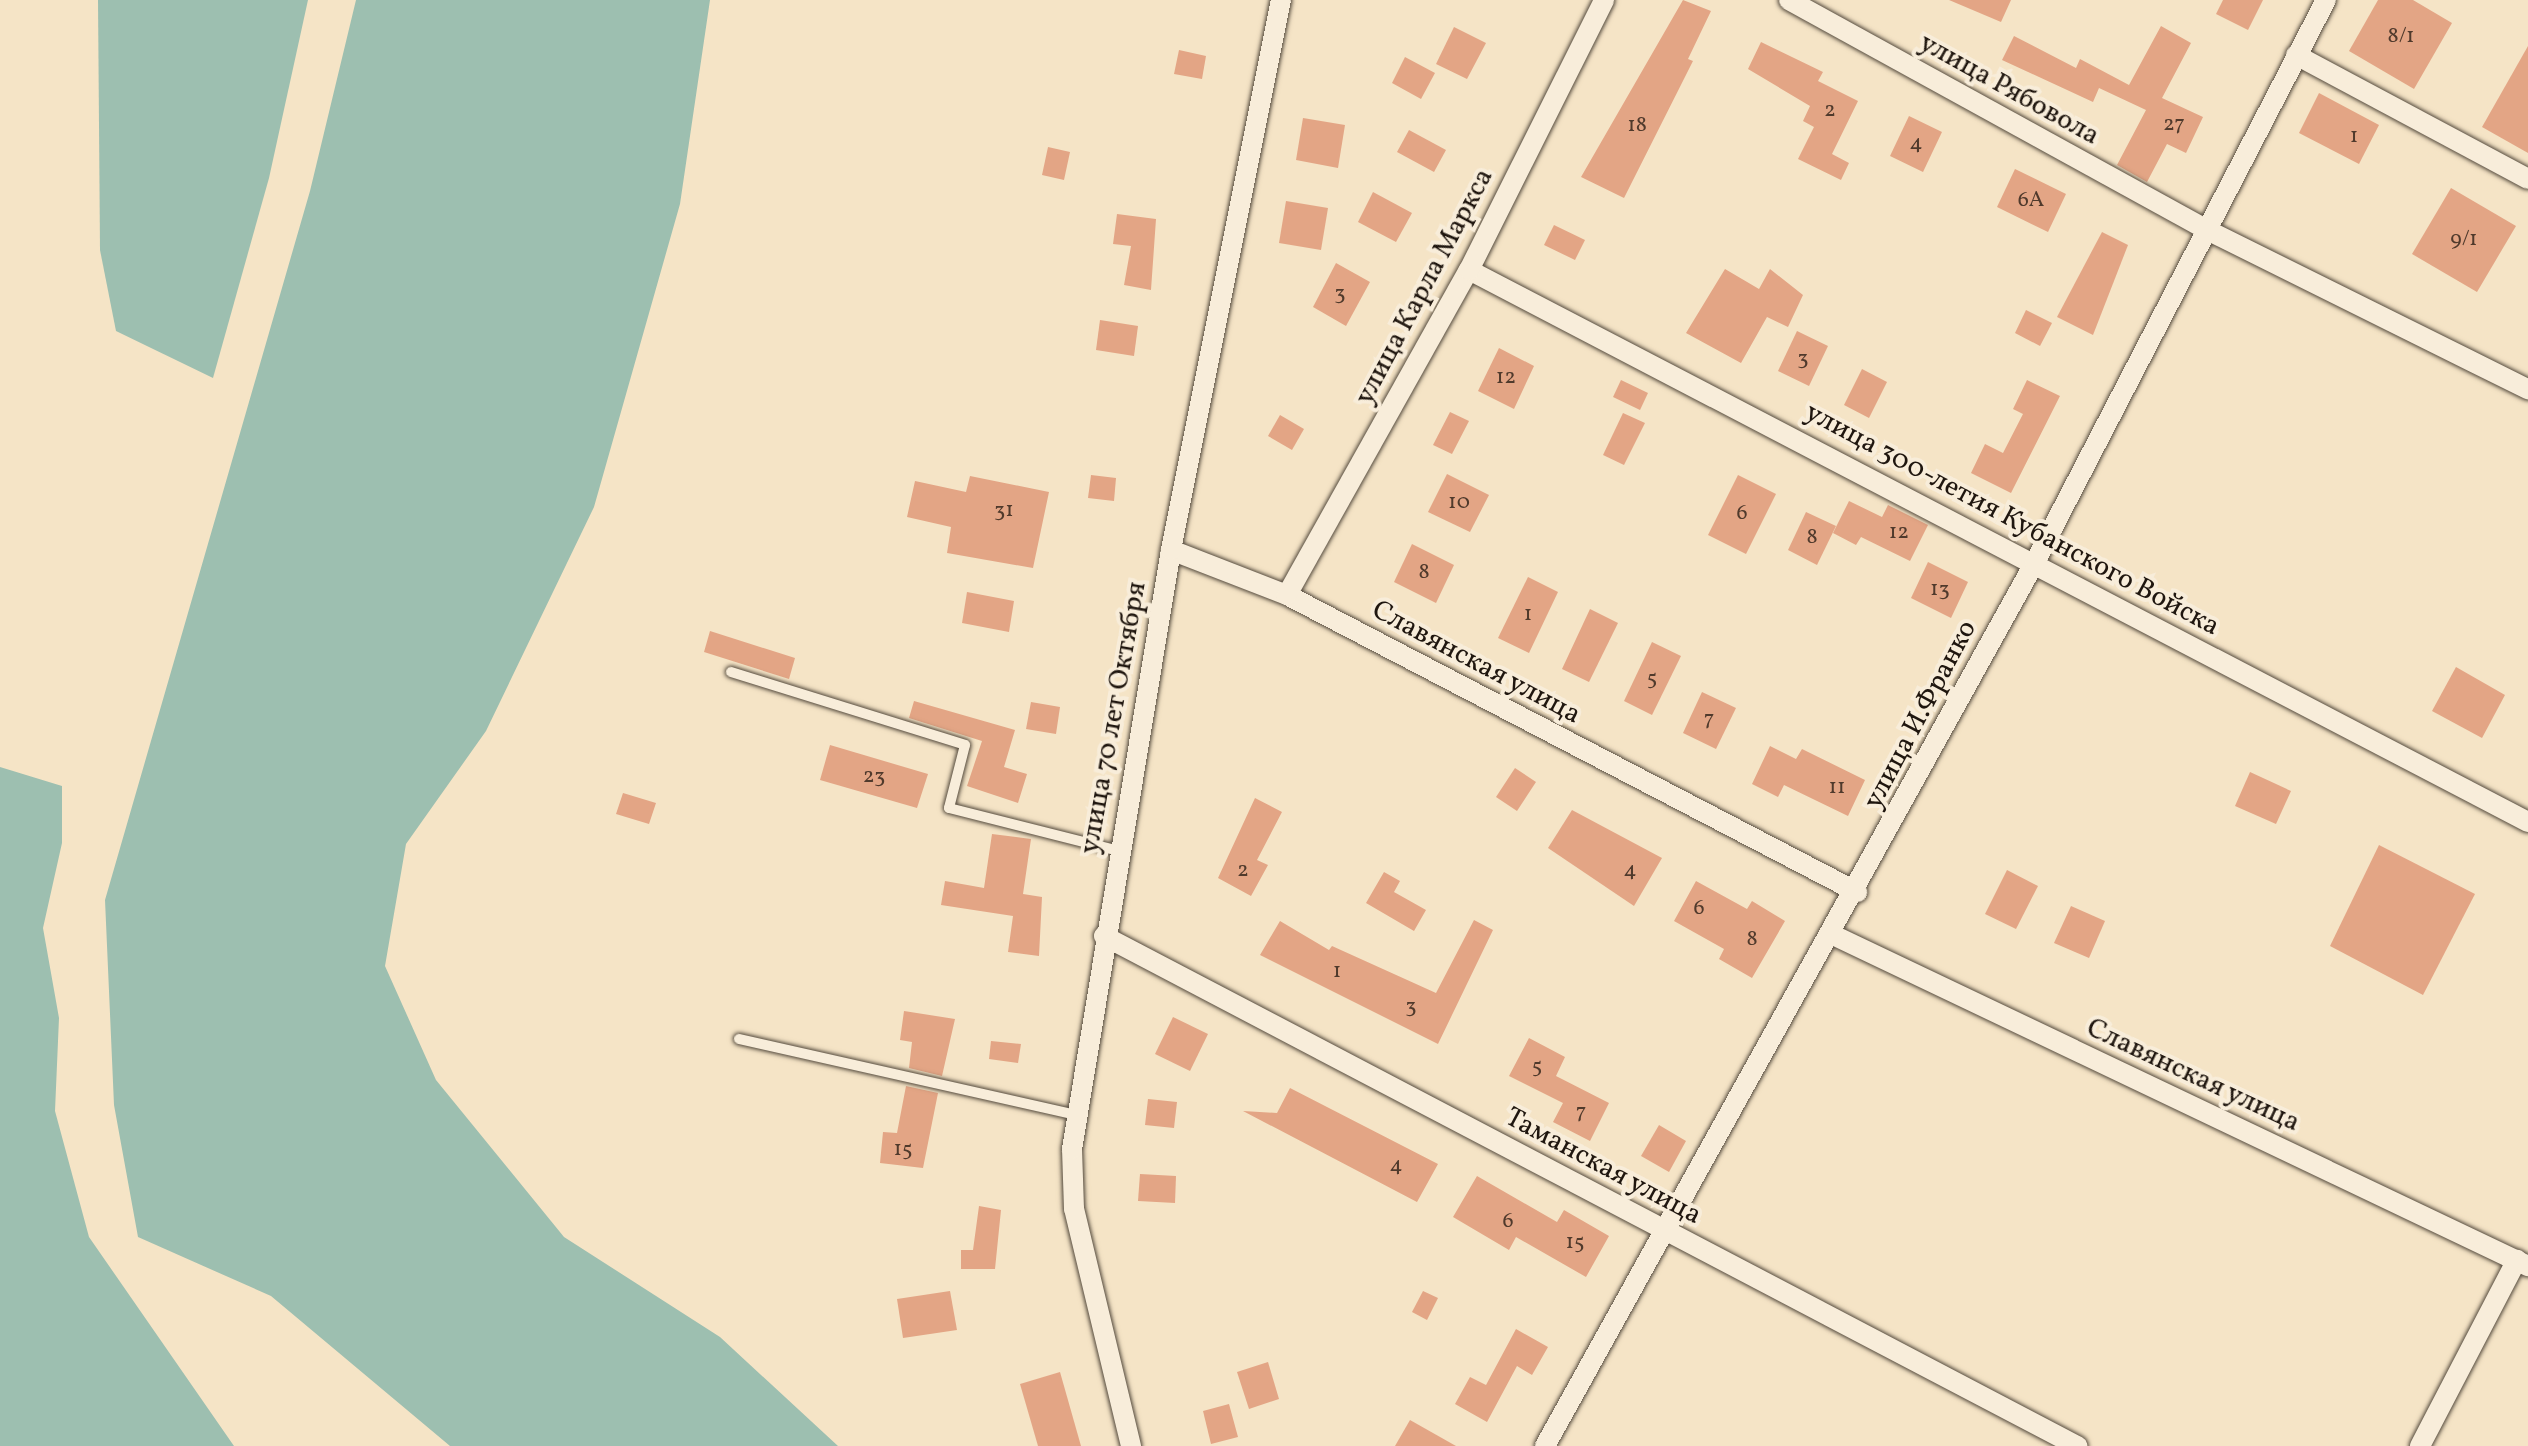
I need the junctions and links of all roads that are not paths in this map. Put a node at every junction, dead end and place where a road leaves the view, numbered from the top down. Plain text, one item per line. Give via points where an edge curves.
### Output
1 (1281, 0) edge
2 (1604, 0) edge
3 (1789, 0) edge
4 (2326, 0) edge
5 (2296, 55) junction
6 (2528, 179) edge
7 (2203, 228) junction
8 (1469, 270) junction
9 (2528, 389) edge
10 (1171, 550) junction
11 (2035, 562) junction
12 (1288, 595) junction
13 (732, 672) dead end
14 (2528, 822) edge
15 (1119, 851) junction
16 (1857, 892) junction
17 (1834, 935) junction
18 (1104, 936) junction
19 (739, 1039) dead end
20 (1078, 1115) junction
21 (1663, 1229) junction
22 (2522, 1263) edge
23 (1131, 1446) edge
24 (1545, 1446) edge
25 (2076, 1446) edge
26 (2420, 1446) edge

1 - 10 street, улица 70 лет Октября
2 - 8 street, улица Карла Маркса
3 - 7 street, улица Рябовола
4 - 5 street, улица И.Франко
5 - 6 street
5 - 7 street, улица И.Франко
7 - 9 street, улица Рябовола
7 - 11 street, улица И.Франко
8 - 11 street, улица 300-летия Кубанского Войска
8 - 12 street, улица Карла Маркса
10 - 12 street, Славянская улица
10 - 15 street, улица 70 лет Октября
11 - 14 street, улица 300-летия Кубанского Войска
11 - 16 street, улица И.Франко
12 - 16 street, Славянская улица
13 - 15 lane via 966,745 949,808
15 - 18 street, улица 70 лет Октября
16 - 17 street, улица И.Франко
17 - 21 street, улица И.Франко
17 - 22 street, Славянская улица
18 - 20 street, улица 70 лет Октября
18 - 21 street, Таманская улица
19 - 20 lane
20 - 23 street, улица 70 лет Октября via 1074,1209
21 - 24 street, улица И.Франко
21 - 25 street, Таманская улица
22 - 26 street

